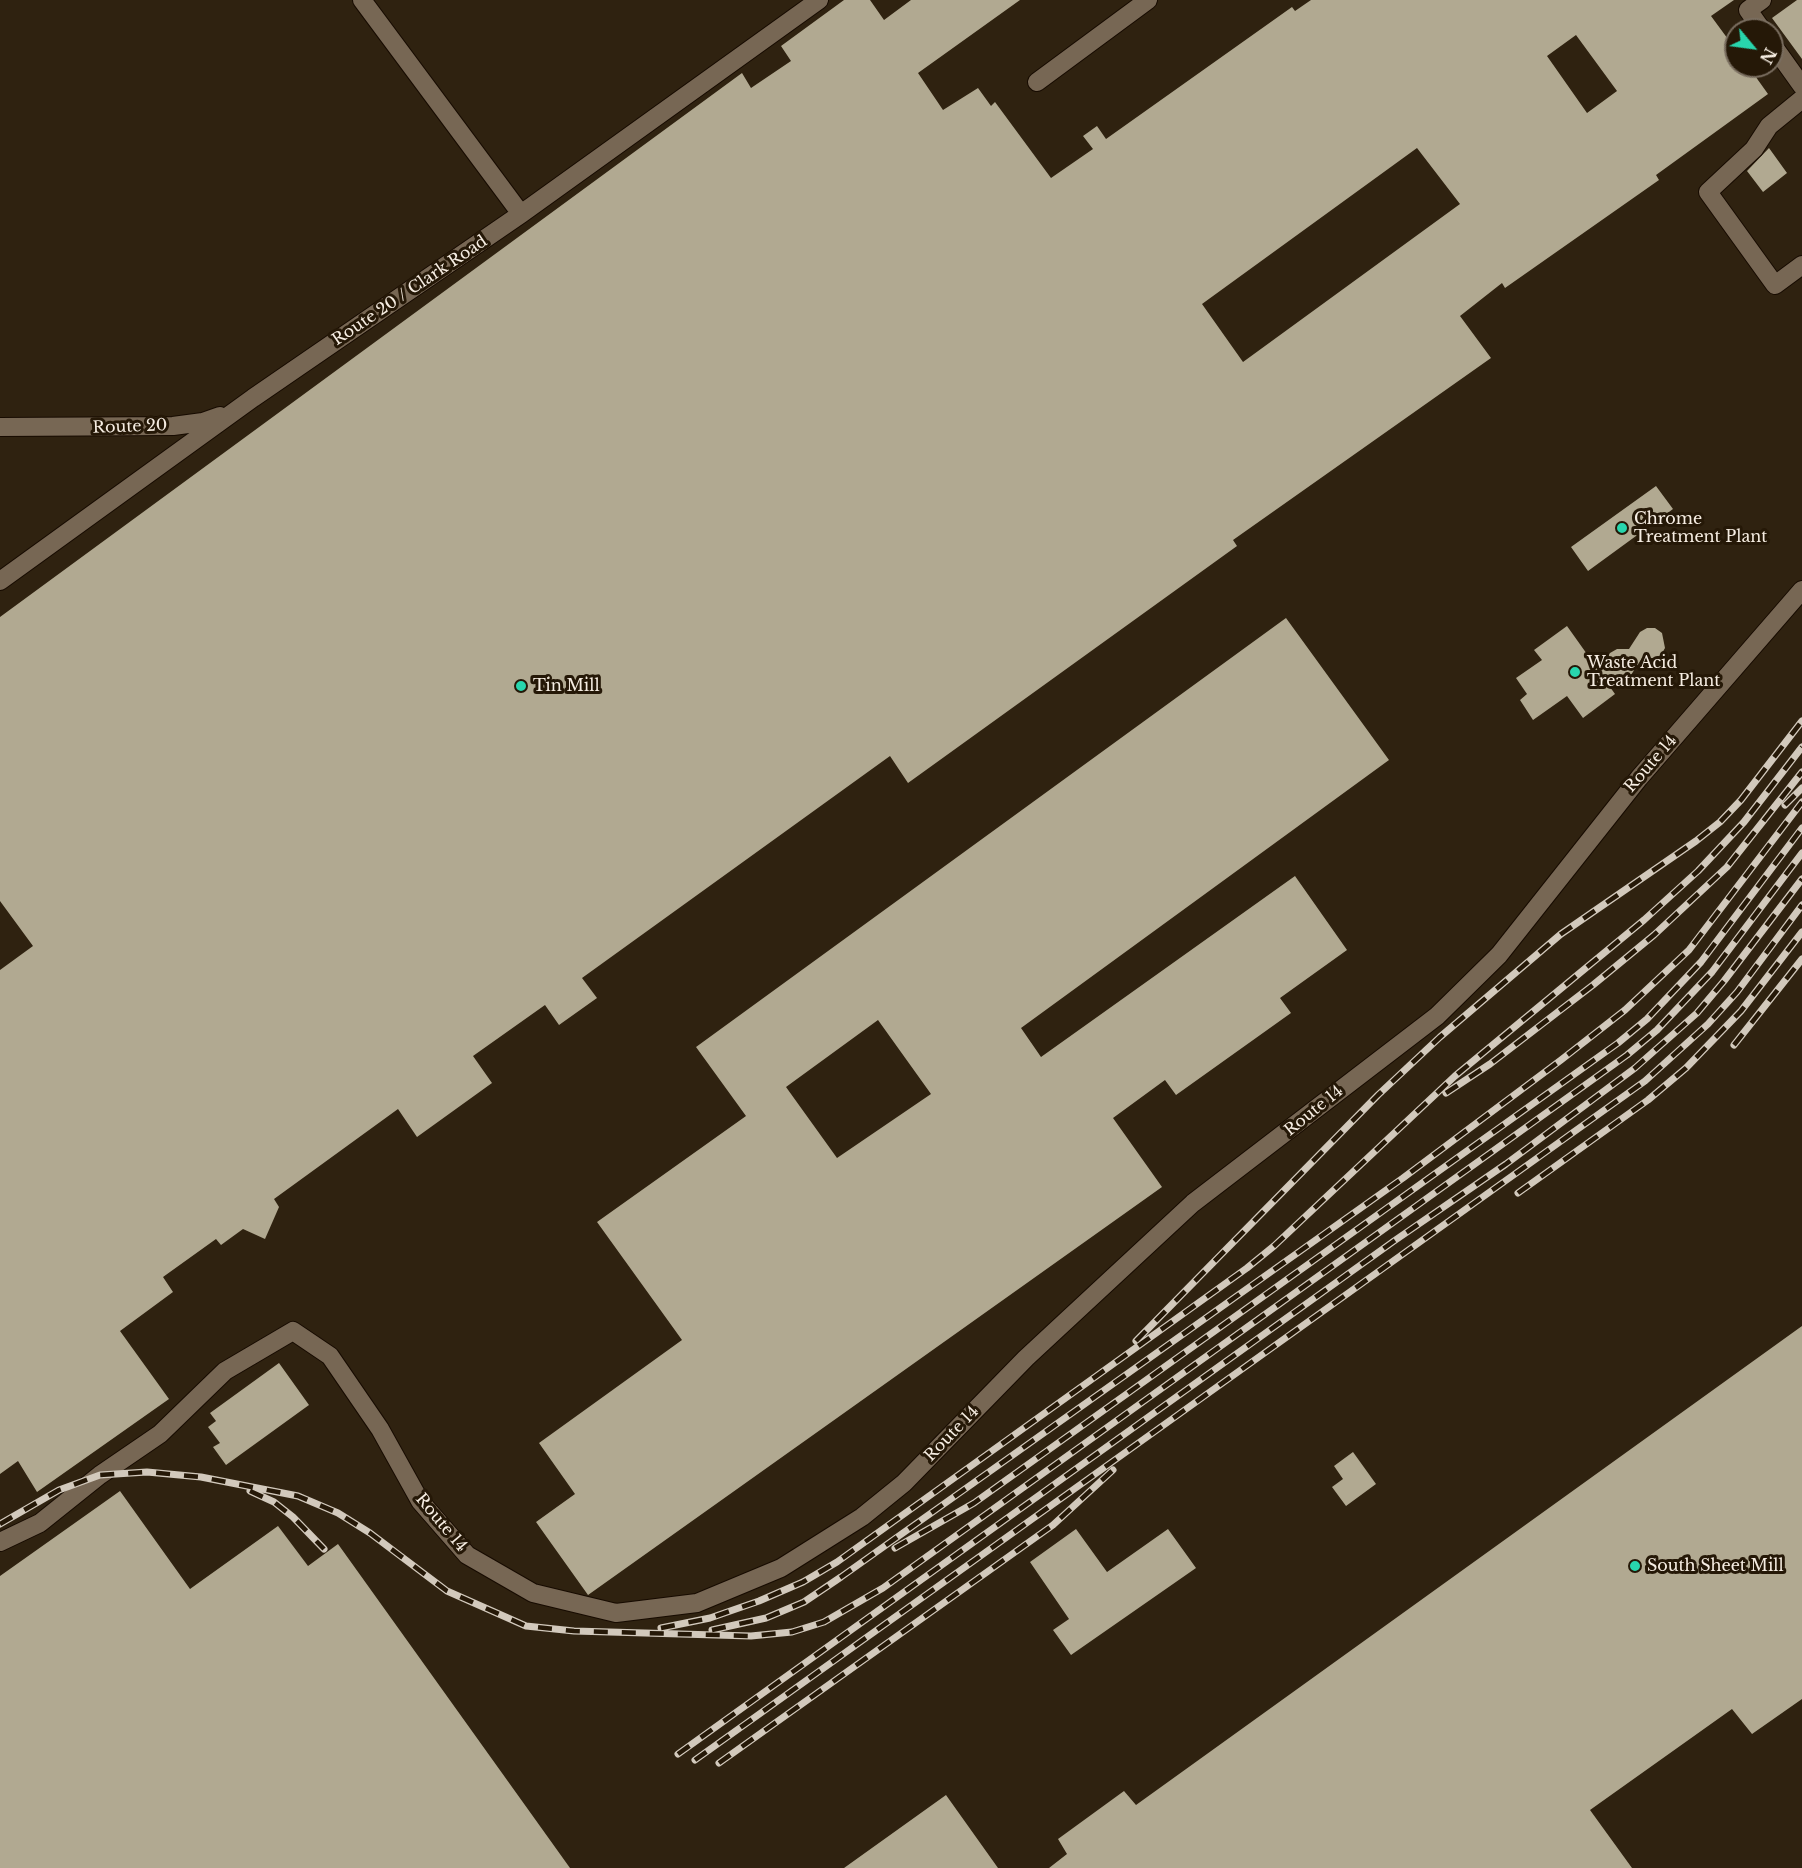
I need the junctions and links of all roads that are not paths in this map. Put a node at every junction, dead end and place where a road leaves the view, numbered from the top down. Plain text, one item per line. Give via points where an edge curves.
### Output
1 (362, 0) edge
2 (819, 0) edge
3 (1148, 0) edge
4 (1762, 0) edge
5 (1754, 18) edge
6 (1784, 61) edge
7 (1036, 82) dead end
8 (1802, 86) edge
9 (1802, 99) edge
10 (521, 214) junction
11 (1802, 265) edge
12 (253, 398) junction
13 (0, 427) edge
14 (0, 581) edge
15 (1802, 590) edge
16 (0, 1542) edge

1 - 10 street
2 - 10 street, Route 20 / Clark Road
3 - 7 street
4 - 5 street via 1748,10
6 - 8 street
9 - 11 street via 1769,126 1754,149 1708,192 1775,285
10 - 12 street, Route 20 / Clark Road
12 - 13 street, Route 20 via 217,417 181,425 95,429
12 - 14 street, Route 20 / Clark Road
15 - 16 street, Route 14 via 1639,778 1499,955 1437,1016 1193,1203 1026,1358 904,1483 862,1518 781,1568 697,1603 616,1612 533,1593 466,1555 420,1502 380,1429 330,1356 293,1331 225,1371 160,1434 40,1523

